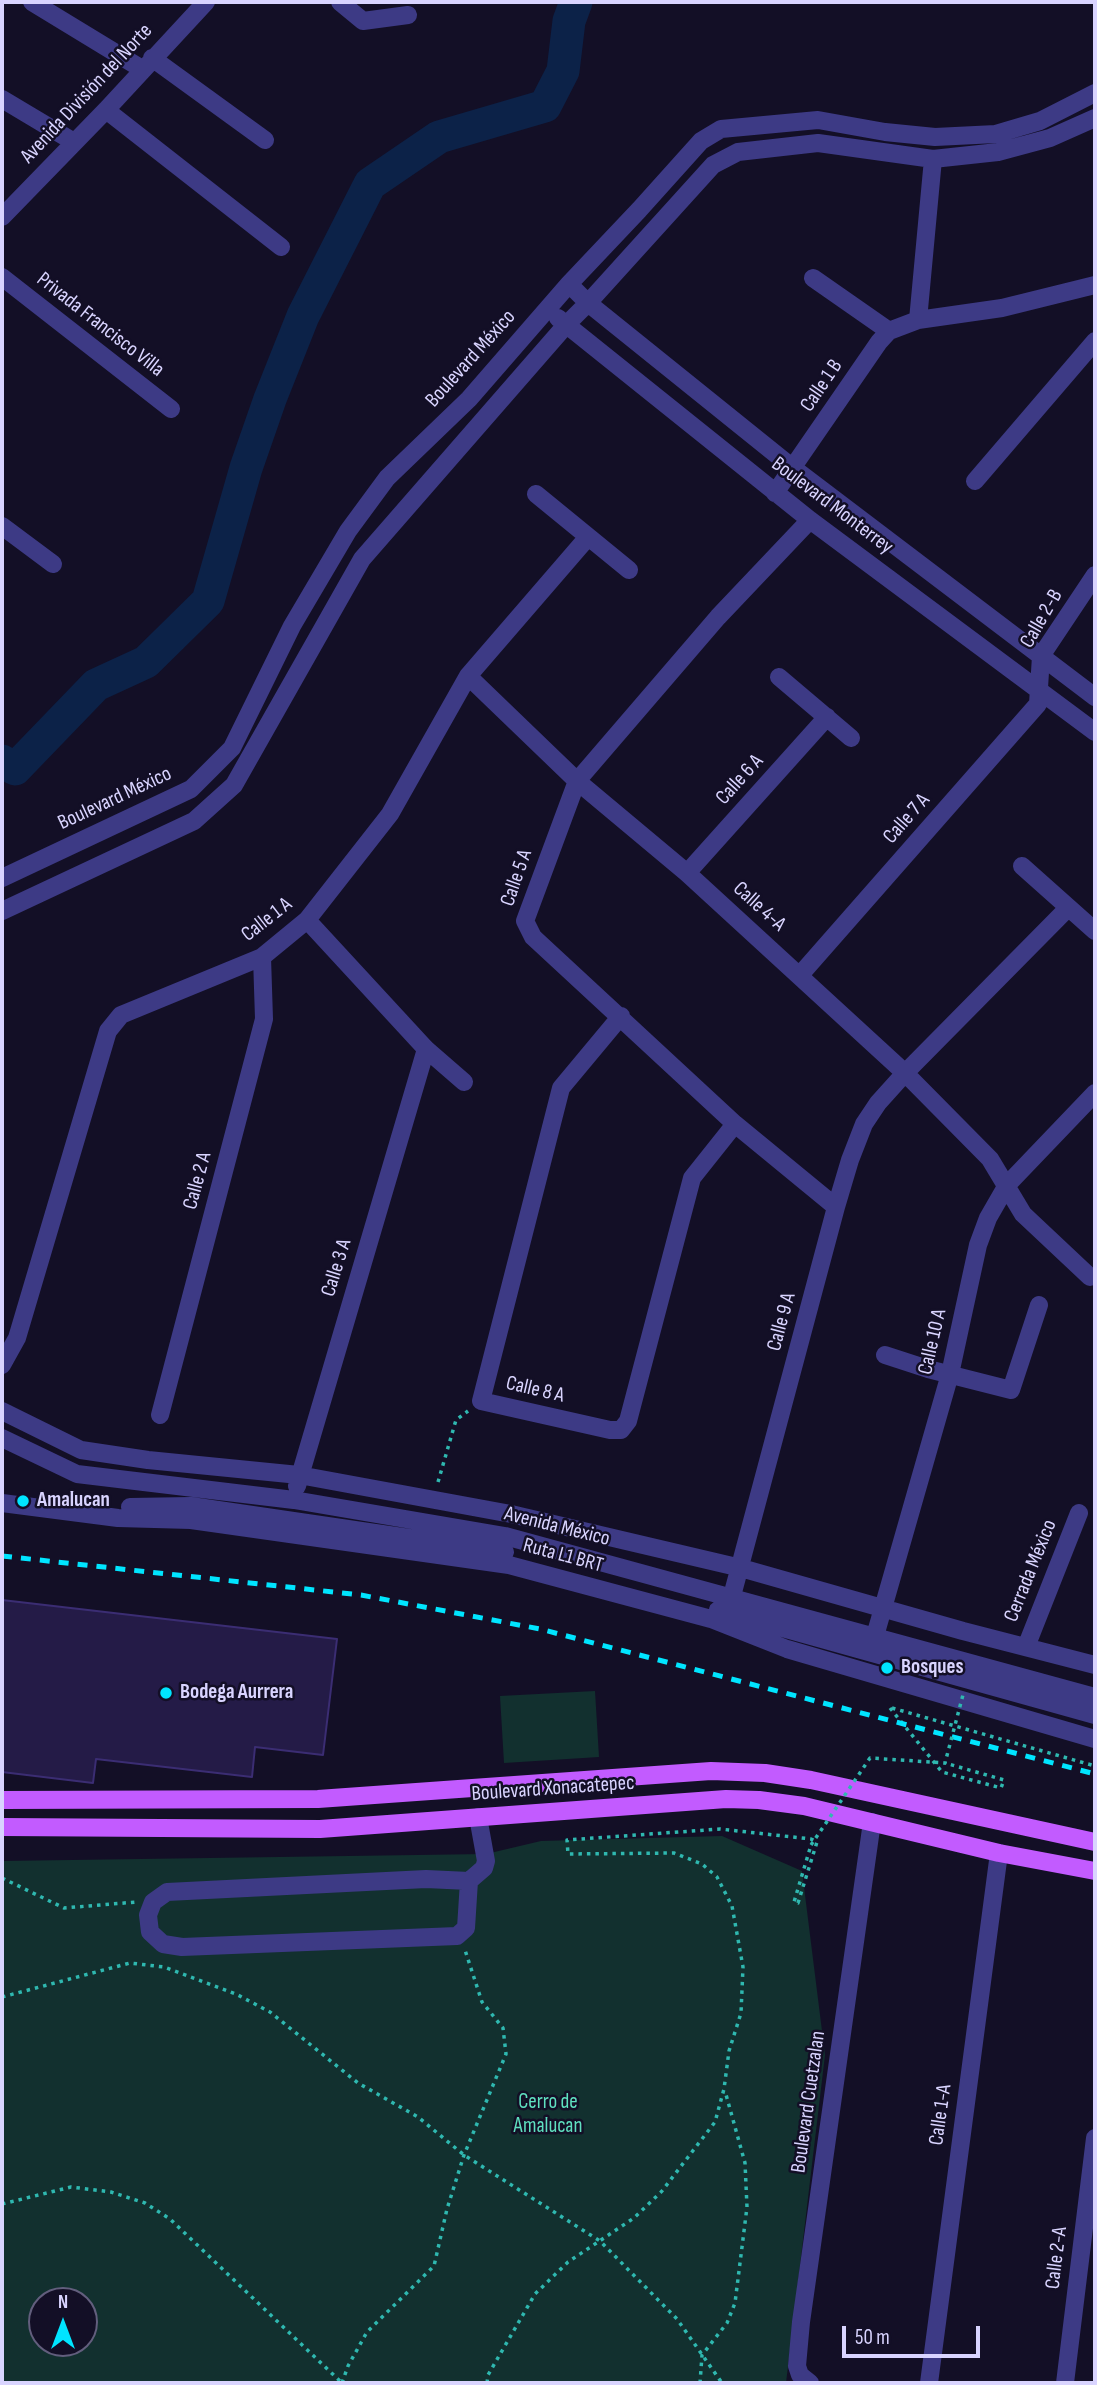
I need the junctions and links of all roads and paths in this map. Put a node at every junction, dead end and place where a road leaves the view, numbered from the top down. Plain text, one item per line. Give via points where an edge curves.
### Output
1 (32, 2) edge
2 (206, 2) edge
3 (340, 2) edge
4 (408, 15) dead end
5 (147, 64) junction
6 (1095, 93) edge
7 (2, 99) edge
8 (106, 110) junction
9 (1095, 118) edge
10 (265, 140) dead end
11 (74, 142) junction
12 (933, 159) junction
13 (2, 217) edge
14 (281, 247) dead end
15 (2, 277) edge
16 (813, 278) dead end
17 (569, 284) junction
18 (1095, 285) edge
19 (589, 303) junction
20 (547, 309) junction
21 (918, 320) junction
22 (566, 325) junction
23 (889, 331) junction
24 (1095, 341) edge
25 (171, 409) dead end
26 (793, 468) junction
27 (975, 481) dead end
28 (775, 493) junction
29 (536, 494) dead end
30 (810, 520) junction
31 (2, 526) edge
32 (588, 537) junction
33 (53, 564) dead end
34 (629, 570) dead end
35 (1095, 575) edge
36 (1041, 656) junction
37 (468, 676) junction
38 (779, 677) dead end
39 (1039, 689) junction
40 (1095, 697) edge
41 (827, 716) junction
42 (1095, 732) edge
43 (851, 738) dead end
44 (577, 781) junction
45 (1022, 866) dead end
46 (687, 873) junction
47 (2, 878) edge
48 (1068, 908) junction
49 (2, 911) edge
50 (307, 920) junction
51 (1095, 931) edge
52 (262, 957) junction
53 (800, 975) junction
54 (621, 1017) junction
55 (426, 1049) junction
56 (905, 1073) junction
57 (464, 1082) dead end
58 (1095, 1093) edge
59 (735, 1124) junction
60 (1007, 1185) junction
61 (836, 1207) junction
62 (1090, 1277) dead end
63 (1039, 1305) dead end
64 (885, 1355) dead end
65 (2, 1365) edge
66 (950, 1374) junction
67 (481, 1401) junction
68 (2, 1411) edge
69 (160, 1415) dead end
70 (2, 1438) edge
71 (299, 1475) junction
72 (2, 1492) edge
73 (294, 1500) junction
74 (433, 1500) junction
75 (2, 1503) edge
76 (1079, 1513) dead end
77 (741, 1568) junction
78 (732, 1597) junction
79 (883, 1609) junction
80 (876, 1636) junction
81 (1026, 1647) junction
82 (1095, 1665) edge
83 (964, 1691) dead end
84 (1095, 1697) edge
85 (1095, 1715) edge
86 (1095, 1739) edge
87 (947, 1763) junction
88 (1095, 1766) edge
89 (2, 1800) edge
90 (478, 1817) junction
91 (872, 1822) junction
92 (2, 1827) edge
93 (1095, 1842) edge
94 (999, 1853) junction
95 (1093, 1866) edge
96 (2, 1878) edge
97 (468, 1881) junction
98 (153, 1902) junction
99 (457, 1936) junction
100 (2, 1997) edge
101 (724, 2089) junction
102 (1095, 2138) edge
103 (464, 2155) junction
104 (2, 2203) edge
105 (600, 2241) junction
106 (702, 2356) junction
107 (342, 2383) edge
108 (487, 2383) edge
109 (700, 2383) edge
110 (722, 2383) edge
111 (810, 2383) edge
112 (929, 2383) edge
113 (1065, 2383) edge

1 - 5 street
2 - 5 street, Avenida División del Norte
3 - 4 street via 363,21
5 - 8 street, Avenida División del Norte
5 - 10 street
6 - 17 street, Boulevard México via 1041,121 996,134 935,137 818,120 721,129 701,142
7 - 11 street
8 - 11 street, Avenida División del Norte
8 - 14 street
9 - 12 street via 1050,138 998,152
11 - 13 street, Avenida División del Norte
12 - 19 street via 818,143 738,152 713,165
12 - 21 street
15 - 25 street, Privada Francisco Villa
16 - 23 street
17 - 19 street, Boulevard Monterrey
17 - 20 street, Boulevard México
18 - 21 street via 1002,308
19 - 22 street
19 - 26 street, Boulevard Monterrey
20 - 22 street, Boulevard Monterrey
20 - 47 street, Boulevard México via 469,399 387,478 348,531 292,626 232,748 191,789
21 - 23 street
22 - 28 street, Boulevard Monterrey
22 - 49 street via 362,559 234,785 194,821
23 - 26 street, Calle 1 B
24 - 27 street
26 - 28 street, Calle 1 B
26 - 36 street, Boulevard Monterrey
28 - 30 street, Boulevard Monterrey
29 - 32 street
30 - 39 street, Boulevard Monterrey
30 - 44 street, Calle 5 A via 718,617
31 - 33 street
32 - 34 street
32 - 37 street, Calle 1 A
35 - 36 street, Calle 2-B
36 - 39 street, Calle 2-B
36 - 40 street, Boulevard Monterrey
37 - 44 street, Calle 4-A
37 - 50 street, Calle 1 A via 390,814
38 - 41 street
39 - 42 street, Boulevard Monterrey
39 - 53 street, Calle 7 A via 1038,704
41 - 43 street
41 - 46 street, Calle 6 A
44 - 46 street, Calle 4-A
44 - 54 street, Calle 5 A via 525,921 533,936
45 - 48 street
46 - 53 street, Calle 4-A
48 - 51 street
48 - 56 street, Calle 9 A
50 - 52 street, Calle 1 A
50 - 55 street
52 - 65 street, Calle 1 A via 121,1015 108,1031 17,1338
52 - 69 street, Calle 2 A via 264,1019
53 - 56 street, Calle 4-A
54 - 59 street, Calle 5 A
54 - 67 street, Calle 8 A via 561,1088
55 - 57 street
55 - 71 street, Calle 3 A
56 - 60 street, Calle 4-A via 990,1159
56 - 61 street, Calle 9 A via 864,1124
58 - 60 street, Calle 10 A
59 - 61 street, Calle 5 A
59 - 67 street, Calle 8 A via 692,1178 628,1421 621,1430
60 - 62 street, Calle 4-A via 1023,1214
60 - 66 street, Calle 10 A via 978,1245
61 - 77 street, Calle 9 A
63 - 66 street via 1011,1390
64 - 66 street
66 - 79 street, Calle 10 A
67 - 74 path via 456,1420
68 - 71 street, Avenida México via 81,1450
70 - 73 street, Avenida México via 76,1474
71 - 73 street, Calle 3 A
71 - 74 street, Avenida México
72 - 85 street, Ruta L1 BRT via 119,1507 191,1506 511,1553
73 - 78 street, Avenida México via 505,1536
74 - 77 street, Avenida México
75 - 86 street, Ruta L1 BRT via 118,1518 191,1520 509,1565 711,1619 787,1649
76 - 81 street, Cerrada México
77 - 78 street, Calle 9 A
77 - 79 street, Avenida México
78 - 80 street, Avenida México
79 - 80 street, Calle 10 A
79 - 81 street, Avenida México
80 - 84 street, Avenida México
81 - 82 street, Avenida México
83 - 87 path, bridge
87 - 88 path via 1004,1780 1001,1788 943,1772 890,1707
87 - 101 path, bridge via 870,1758 811,1845 794,1902 798,1903 817,1842 811,1839 720,1829 567,1840 568,1854 674,1853 702,1864 717,1877 732,1906 743,1967 741,2013
89 - 93 main road, Boulevard Xonacatepec via 318,1799 711,1771 752,1772 811,1780
90 - 91 main road, Boulevard Xonacatepec via 726,1799 804,1806
90 - 92 main road, Boulevard Xonacatepec via 320,1829
90 - 97 street via 486,1861
91 - 94 main road, Boulevard Xonacatepec
91 - 111 street, Boulevard Cuetzalan via 801,2322 797,2366
94 - 95 main road, Boulevard Xonacatepec
94 - 112 street, Calle 1-A
96 - 98 path via 64,1908
97 - 98 street via 426,1879 167,1892
97 - 99 street via 466,1928
98 - 99 street via 148,1915 150,1932 163,1944 182,1947
99 - 103 path via 482,2002 503,2028 506,2054
100 - 103 path via 130,1963 164,1967 270,2012 358,2083 418,2117
101 - 105 path via 715,2122 662,2192
101 - 106 path via 745,2164 747,2207 735,2303 727,2323
102 - 113 street, Calle 2-A
103 - 105 path
103 - 107 path via 434,2266 367,2332
104 - 107 path via 71,2187 111,2192 145,2203 170,2219
105 - 106 path via 677,2319
105 - 108 path via 568,2262 535,2294
106 - 109 path
106 - 110 path

